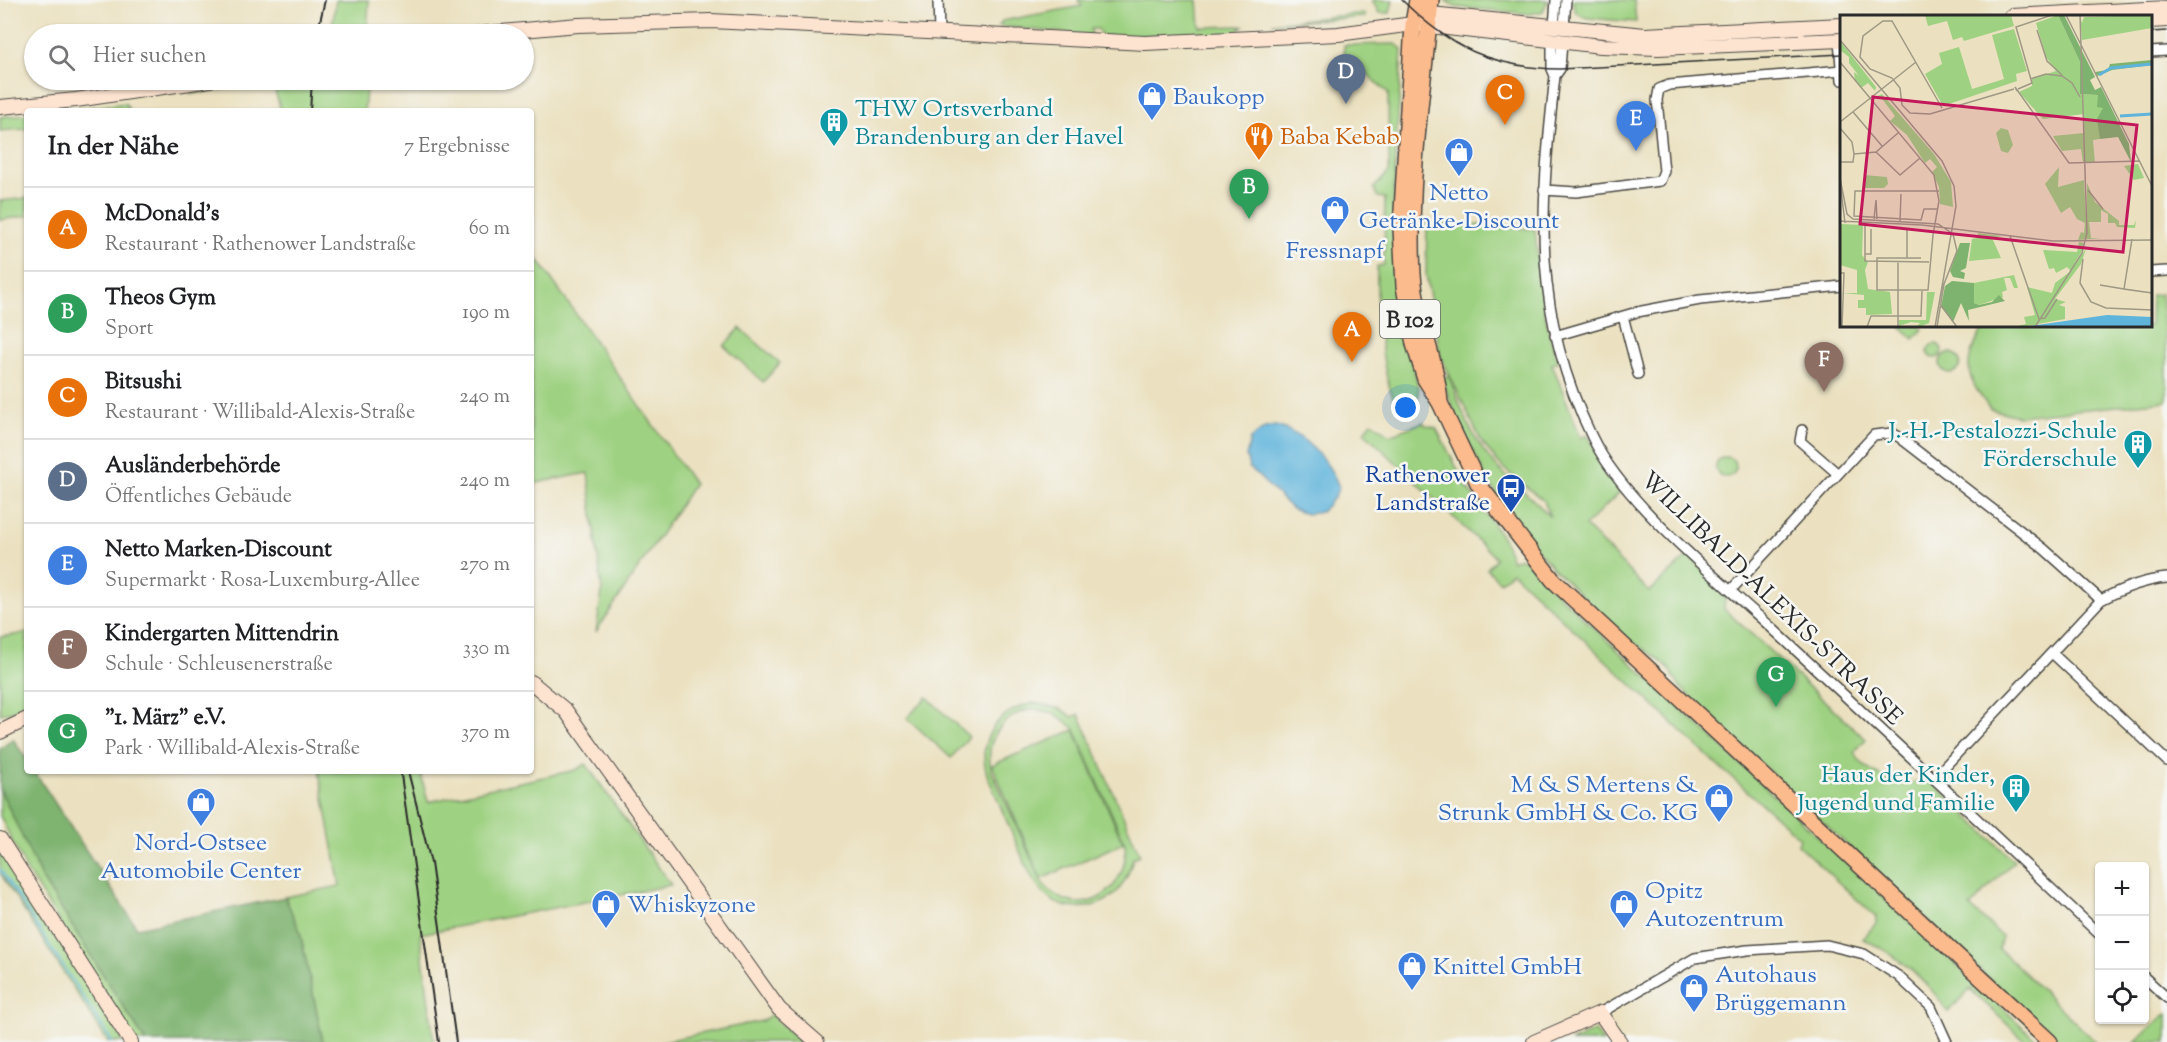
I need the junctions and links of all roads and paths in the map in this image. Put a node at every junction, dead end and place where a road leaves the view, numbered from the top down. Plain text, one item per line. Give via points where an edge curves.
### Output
1 (938, 0) edge
2 (1417, 0) edge
3 (1556, 0) edge
4 (1566, 0) edge
5 (2167, 8) edge
6 (2123, 9) edge
7 (2028, 15) edge
8 (1426, 16) edge
9 (2167, 20) edge
10 (2152, 21) edge
11 (1840, 25) edge
12 (1559, 27) junction
13 (534, 29) edge
14 (939, 32) junction
15 (1840, 40) edge
16 (1557, 42) junction
17 (2167, 51) edge
18 (2152, 52) edge
19 (1840, 70) edge
20 (143, 90) edge
21 (0, 106) edge
22 (1544, 190) junction
23 (2167, 271) edge
24 (2152, 272) edge
25 (1840, 286) edge
26 (1623, 316) junction
27 (1555, 336) junction
28 (1638, 374) dead end
29 (1802, 430) dead end
30 (1838, 474) junction
31 (2167, 578) edge
32 (1731, 590) junction
33 (2102, 600) junction
34 (2052, 653) junction
35 (534, 684) edge
36 (24, 720) edge
37 (24, 720) edge
38 (0, 724) edge
39 (0, 732) edge
40 (2167, 761) edge
41 (1934, 778) junction
42 (0, 827) edge
43 (0, 839) edge
44 (23, 874) junction
45 (2095, 929) edge
46 (2149, 982) edge
47 (2167, 998) edge
48 (1600, 1013) junction
49 (131, 1042) edge
50 (817, 1042) edge
51 (1534, 1042) edge
52 (1620, 1042) edge
53 (1947, 1042) edge
54 (2050, 1042) edge

1 - 14 street
2 - 8 main road, B 102
3 - 12 street
4 - 12 street
5 - 6 street
6 - 7 street
8 - 12 street
8 - 14 street via 1338,34 1184,42
8 - 16 street
8 - 54 main road, B 102 via 1401,228 1404,286 1414,344 1425,379 1479,485 1553,580
9 - 10 street
11 - 12 street via 1645,35
11 - 15 street
12 - 16 street
13 - 14 street via 711,21
15 - 16 street via 1658,48
16 - 22 street, WILLIBALD-ALEXIS-STRASSE
17 - 18 street
19 - 22 street via 1659,89 1664,171 1660,182 1576,192
20 - 21 street
22 - 27 street, WILLIBALD-ALEXIS-STRASSE via 1543,259
23 - 24 street
25 - 26 street via 1700,300
26 - 27 street
26 - 28 street
27 - 32 street, WILLIBALD-ALEXIS-STRASSE via 1583,418 1609,465 1648,511
29 - 30 street via 1800,441
30 - 32 street
30 - 33 street via 1874,435 1892,433 2044,549
31 - 33 street via 2120,589
32 - 41 street, WILLIBALD-ALEXIS-STRASSE
33 - 34 street
34 - 40 street
34 - 41 street
35 - 50 street via 566,711 779,1009
36 - 38 street
37 - 39 street
41 - 45 street, WILLIBALD-ALEXIS-STRASSE
42 - 44 street
43 - 44 street
44 - 49 street
46 - 47 street
48 - 51 street
48 - 52 street
48 - 53 street via 1695,958 1827,945 1864,954 1899,976 1938,1018

